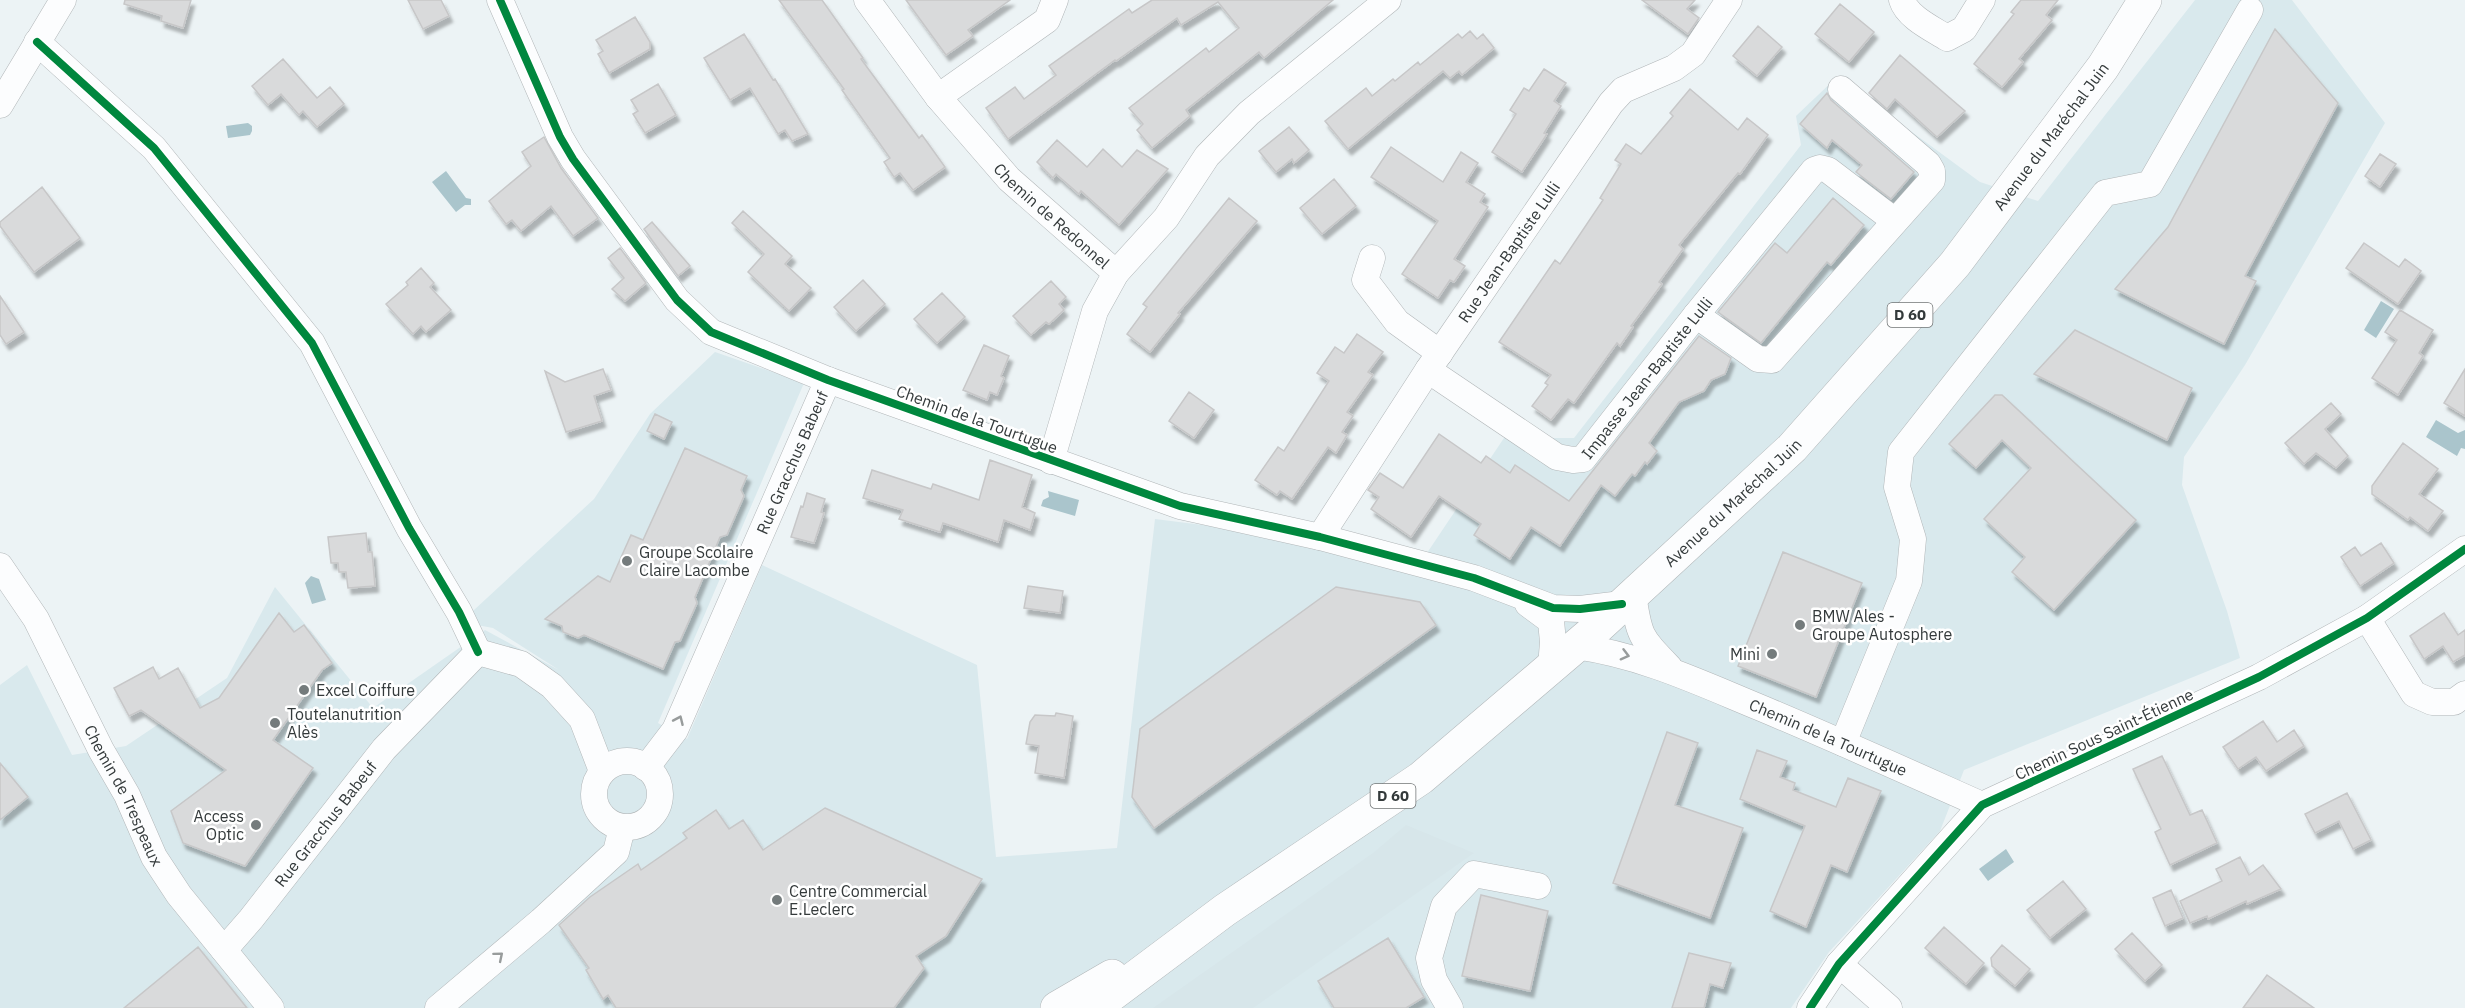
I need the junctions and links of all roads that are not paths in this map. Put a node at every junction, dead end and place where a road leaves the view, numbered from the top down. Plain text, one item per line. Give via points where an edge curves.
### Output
1 (63, 0) edge
2 (500, 0) edge
3 (867, 0) edge
4 (1055, 0) edge
5 (1388, 0) edge
6 (1729, 0) edge
7 (1902, 0) edge
8 (1982, 0) edge
9 (2145, 0) edge
10 (2250, 10) dead end
11 (36, 42) junction
12 (1841, 89) dead end
13 (939, 97) junction
14 (0, 105) edge
15 (1895, 221) junction
16 (1372, 258) dead end
17 (1116, 273) junction
18 (1696, 315) junction
19 (1434, 361) junction
20 (828, 380) junction
21 (1051, 461) junction
22 (1320, 537) junction
23 (2465, 549) edge
24 (0, 566) edge
25 (1474, 578) junction
26 (1628, 599) junction
27 (2367, 618) junction
28 (1575, 646) junction
29 (478, 652) junction
30 (1551, 667) junction
31 (1673, 671) junction
32 (2465, 694) edge
33 (1843, 743) junction
34 (646, 768) junction
35 (602, 771) junction
36 (1982, 805) junction
37 (622, 828) junction
38 (1538, 886) dead end
39 (1225, 910) junction
40 (224, 950) junction
41 (1839, 964) junction
42 (461, 997) edge
43 (1444, 1006) edge
44 (272, 1008) edge
45 (438, 1008) edge
46 (1057, 1008) edge
47 (1094, 1008) edge
48 (1810, 1008) edge
49 (1889, 1008) edge

1 - 11 street
2 - 20 street, Chemin de la Tourtugue via 560,137 677,300 711,332
3 - 13 street, Chemin de Redonnel
4 - 13 street via 1047,20
5 - 17 street via 1249,113 1207,156 1166,218
6 - 19 street, Rue Jean-Baptiste Lulli via 1693,54 1674,68 1623,90 1611,103
7 - 8 street via 1927,26 1947,38 1964,29
9 - 26 main road, Avenue du Maréchal Juin / D 60 via 2103,67 1955,264 1792,448
10 - 33 street via 2150,184 2105,193 1901,452 1898,487 1913,539 1909,581
11 - 14 street
11 - 29 street via 154,148 312,343
12 - 15 street via 1932,171 1932,180
13 - 17 street, Chemin de Redonnel via 1009,179
15 - 18 street via 1772,360 1758,359
15 - 18 street, Impasse Jean-Baptiste Lulli via 1828,170 1814,170
16 - 19 street via 1365,280
17 - 21 street, Chemin de Redonnel via 1095,311
18 - 19 street, Impasse Jean-Baptiste Lulli via 1583,459 1557,457
19 - 22 street, Rue Jean-Baptiste Lulli
20 - 21 street, Chemin de la Tourtugue
34 -> 20 street, Rue Gracchus Babeuf via 675,730
21 - 22 street, Chemin de la Tourtugue via 1180,506
22 - 25 street, Chemin de la Tourtugue
23 - 27 street, Chemin Sous Saint-Étienne
24 - 40 street, Chemin de Trespeaux via 36,619 101,750 128,795 154,857
25 - 26 street, Chemin de la Tourtugue via 1553,608 1580,609
25 - 30 street, Chemin de la Tourtugue via 1523,600 1551,621
26 - 28 main road, Avenue du Maréchal Juin / D 60
26 - 31 street, Chemin de la Tourtugue via 1643,640
27 - 32 street via 2414,694 2432,702 2454,702
27 - 36 street, Chemin Sous Saint-Étienne via 2259,677
28 - 30 main road, Avenue du Maréchal Juin / D 60
28 -> 31 street, Chemin de la Tourtugue via 1627,655
29 - 35 street via 521,664 552,686 582,719
29 - 40 street, Rue Gracchus Babeuf via 384,749
30 - 39 main road, Avenue du Maréchal Juin / D 60 via 1421,778
31 - 33 street, Chemin de la Tourtugue
33 - 36 street, Chemin de la Tourtugue
34 - 35 street via 626,760
34 - 37 street via 660,787 659,803 645,822
35 - 37 street via 593,798 598,812
36 - 41 street, Chemin Sous Saint-Étienne
42 -> 37 street via 616,852
38 - 43 street via 1474,874 1444,906 1429,957
39 - 46 main road, Avenue du Maréchal Juin / D 60
39 - 47 main road, Avenue du Maréchal Juin / D 60
40 - 44 street, Chemin de Trespeaux
41 - 48 street, Chemin Sous Saint-Étienne
41 - 49 street
42 - 45 street

